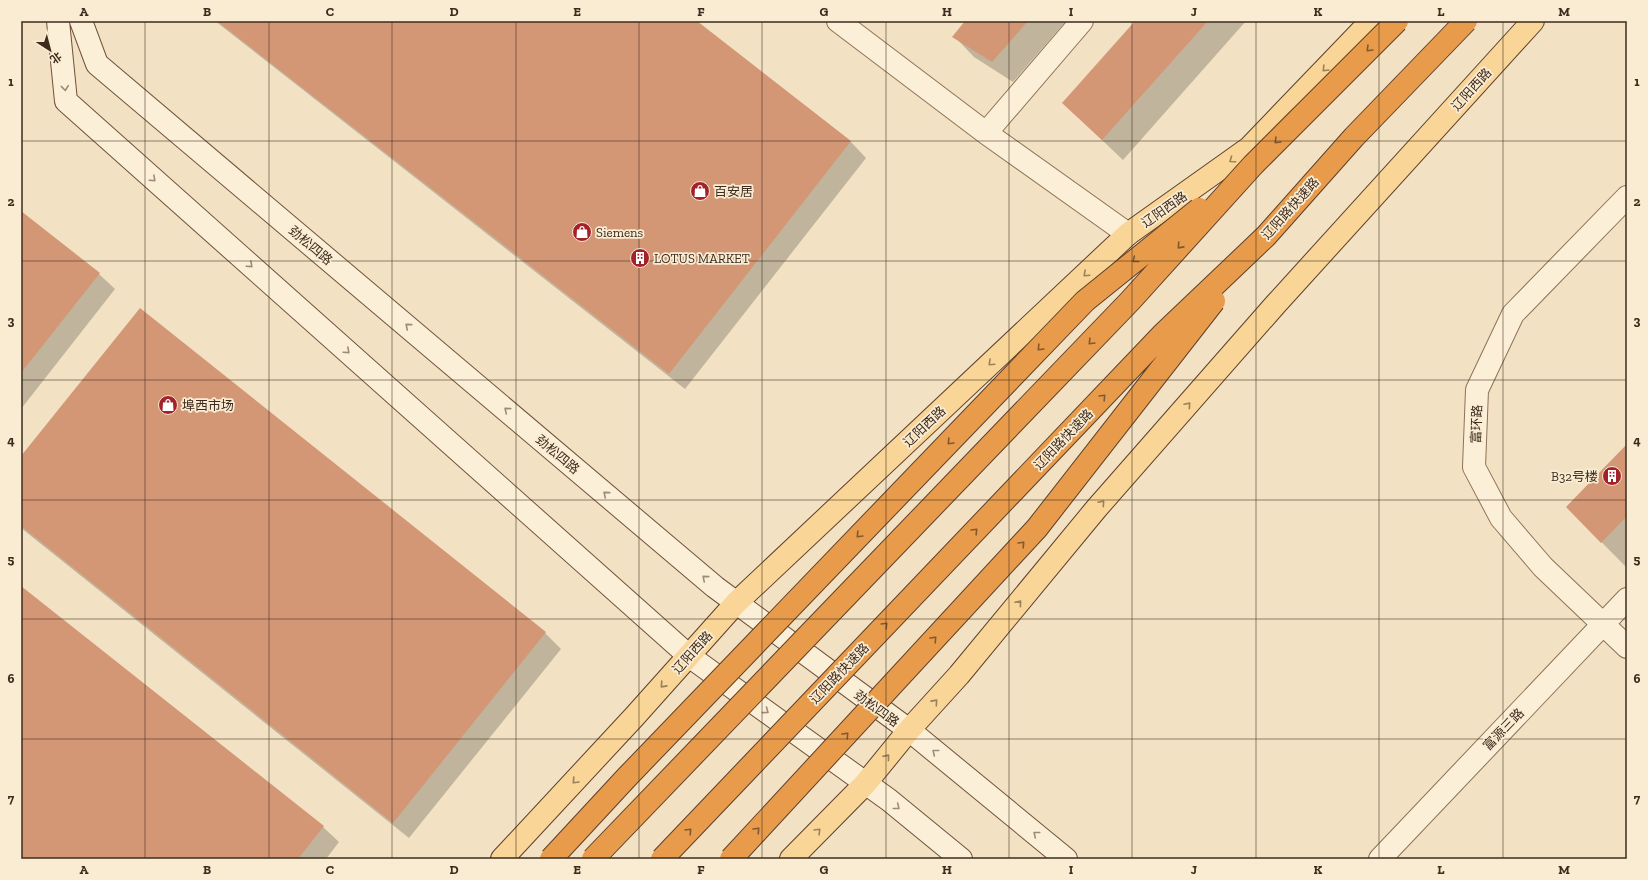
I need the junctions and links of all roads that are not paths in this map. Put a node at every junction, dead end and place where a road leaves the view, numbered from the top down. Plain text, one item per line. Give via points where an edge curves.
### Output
1 (58, 21) edge
2 (81, 21) edge
3 (838, 21) edge
4 (1082, 21) edge
5 (1371, 21) edge
6 (1397, 21) edge
7 (1466, 21) edge
8 (1533, 21) edge
9 (986, 133) junction
10 (1253, 165) junction
11 (1627, 197) edge
12 (1128, 234) junction
13 (1266, 236) junction
14 (1627, 599) edge
15 (736, 603) junction
16 (1603, 624) junction
17 (1627, 647) edge
18 (689, 656) junction
19 (909, 730) junction
20 (865, 784) junction
21 (502, 859) edge
22 (551, 859) edge
23 (594, 859) edge
24 (662, 859) edge
25 (731, 859) edge
26 (791, 859) edge
27 (961, 859) edge
28 (1066, 859) edge
29 (1380, 859) edge

1 -> 18 street via 66,101
15 -> 2 street, 劲松四路 via 97,64
3 - 9 street
4 - 9 street
5 -> 12 main road, 辽阳西路 via 1249,148
6 -> 10 highway, bridge
7 - 13 highway, 辽阳路快速路, bridge via 1354,137
19 -> 8 main road, 辽阳西路 via 959,675 1096,509 1275,305
9 - 12 street
10 -> 22 highway, bridge via 1085,301
10 -> 23 highway, bridge via 1125,307
11 - 16 street, 富环路 via 1513,314 1477,390 1474,467 1501,518 1543,567
12 -> 15 main road, 辽阳西路
24 -> 13 highway, 辽阳路快速路, bridge via 1162,335
25 -> 13 highway, bridge via 1037,528
14 - 16 street, 富源三路
15 - 18 main road, 辽阳西路
15 - 19 street, 劲松四路
16 - 17 street, 富环路
16 - 29 street, 富源三路
18 -> 20 street
18 -> 21 main road, 辽阳西路
20 -> 19 main road, 辽阳西路
28 -> 19 street, 劲松四路
26 -> 20 main road, 辽阳西路
20 -> 27 street via 889,800

